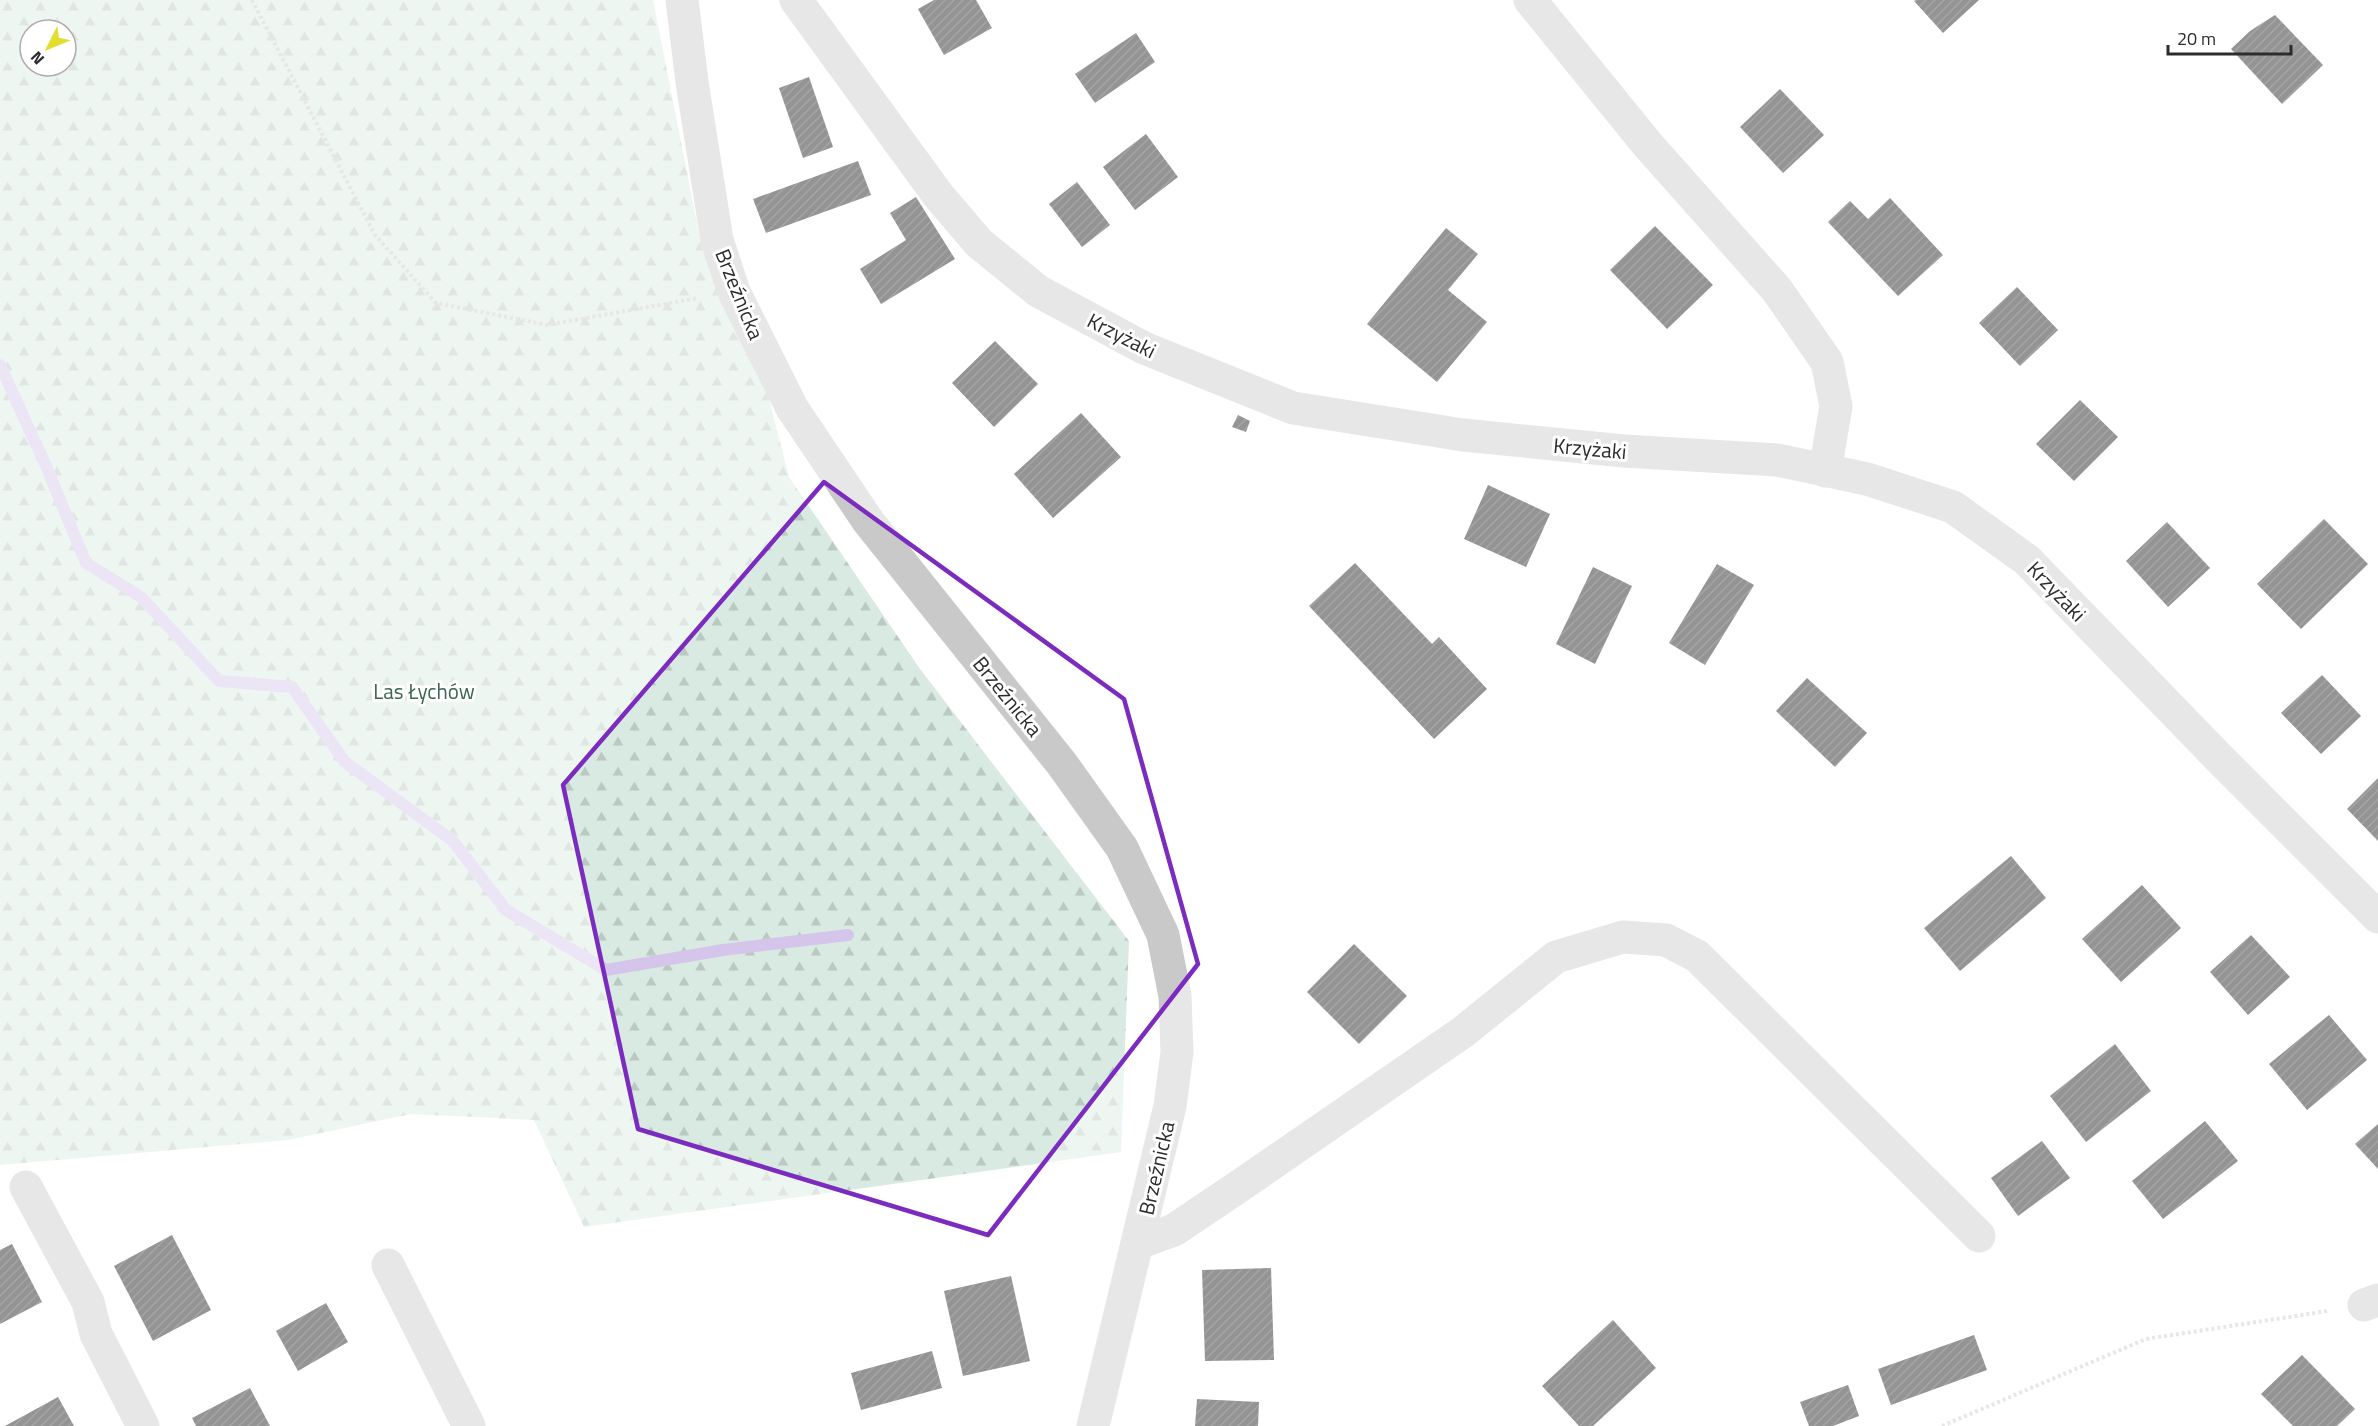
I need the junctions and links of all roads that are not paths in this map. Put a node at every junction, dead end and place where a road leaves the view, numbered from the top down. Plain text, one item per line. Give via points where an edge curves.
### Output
1 (682, 0) edge
2 (796, 0) edge
3 (1530, 0) edge
4 (1825, 471) junction
5 (2378, 917) edge
6 (26, 1187) dead end
7 (1979, 1236) dead end
8 (1138, 1243) junction
9 (388, 1264) dead end
10 (143, 1426) edge
11 (469, 1426) edge
12 (1093, 1426) edge

1 - 8 street, Brzeźnicka via 717,240 734,292 792,408 868,521 1062,764 1116,839 1163,935 1175,996 1178,1052 1170,1106
2 - 4 street, Krzyżaki via 938,195 979,243 1038,291 1144,348 1293,408 1463,435 1624,451 1778,460
3 - 4 street via 1648,145 1777,290 1827,362 1836,406
4 - 5 street, Krzyżaki via 1867,479 1953,507 2027,560
6 - 10 street via 88,1302 96,1334
7 - 8 street via 1697,956 1666,940 1623,937 1556,957 1463,1032 1241,1185 1174,1230
8 - 12 street, Brzeźnicka
9 - 11 street

